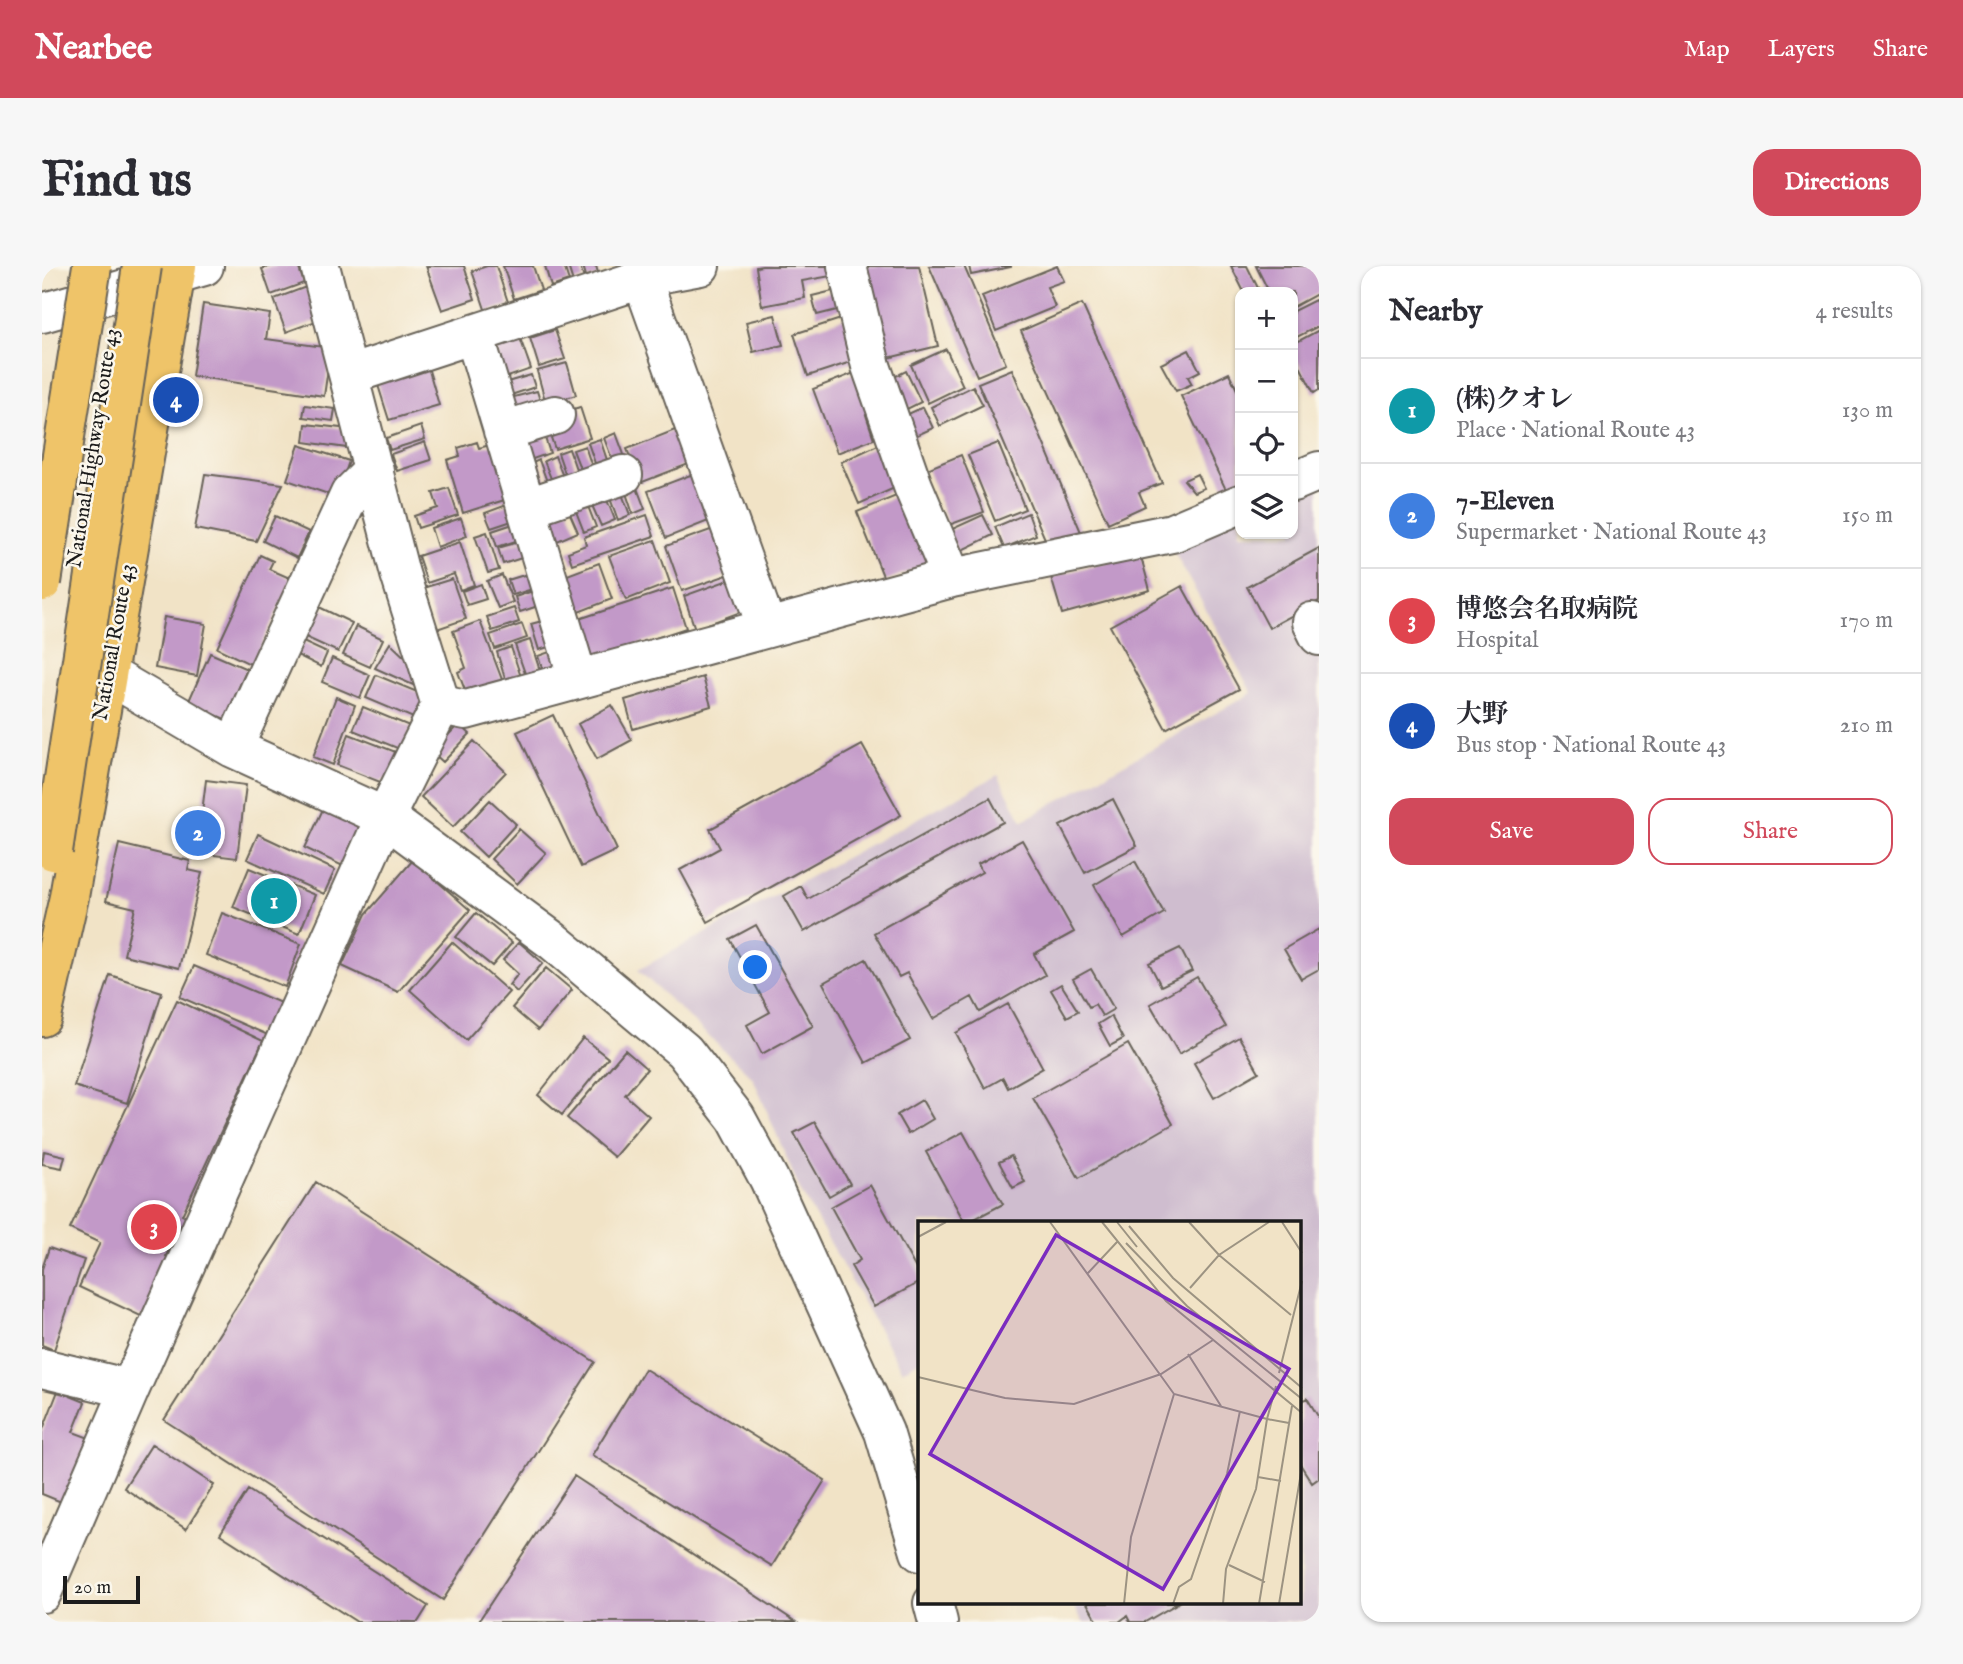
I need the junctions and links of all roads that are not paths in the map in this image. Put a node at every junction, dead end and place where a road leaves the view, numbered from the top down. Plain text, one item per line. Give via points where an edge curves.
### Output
1 (69, 266) edge
2 (92, 266) edge
3 (121, 266) edge
4 (320, 266) edge
5 (700, 266) edge
6 (847, 266) edge
7 (175, 268) edge
8 (642, 279) junction
9 (42, 313) edge
10 (474, 334) junction
11 (349, 375) junction
12 (555, 415) dead end
13 (42, 425) edge
14 (503, 431) junction
15 (374, 470) junction
16 (1319, 471) edge
17 (623, 475) dead end
18 (1298, 480) edge
19 (1235, 506) edge
20 (526, 508) junction
21 (952, 578) junction
22 (42, 582) edge
23 (767, 628) junction
24 (107, 674) junction
25 (578, 679) junction
26 (441, 705) junction
27 (233, 748) junction
28 (42, 754) edge
29 (386, 817) junction
30 (42, 922) edge
31 (42, 1017) edge
32 (42, 1368) edge
33 (130, 1389) junction
34 (918, 1545) edge
35 (42, 1593) edge
36 (933, 1604) edge
37 (938, 1622) edge

1 - 13 highway
2 - 22 highway, National Highway Route 43, bridge
3 - 28 highway, National Highway Route 43
4 - 11 street
5 - 8 street
6 - 21 street via 871,366 913,486
7 - 9 street
7 - 24 highway, National Route 43
7 - 30 highway, bridge
8 - 10 street
8 - 23 street
10 - 11 street
10 - 14 street
11 - 15 street
12 - 14 street
14 - 20 street
15 - 26 street via 400,574
15 - 27 street via 350,494
16 - 18 street
17 - 20 street
19 - 21 street via 1172,533
20 - 25 street
21 - 23 street
23 - 25 street
24 - 27 street
24 - 31 highway, National Route 43 via 69,897
25 - 26 street via 466,710
26 - 29 street
27 - 29 street
29 - 33 street
29 - 34 street via 553,941 684,1051 736,1118 769,1179 884,1432
32 - 33 street
33 - 35 street
36 - 37 street

